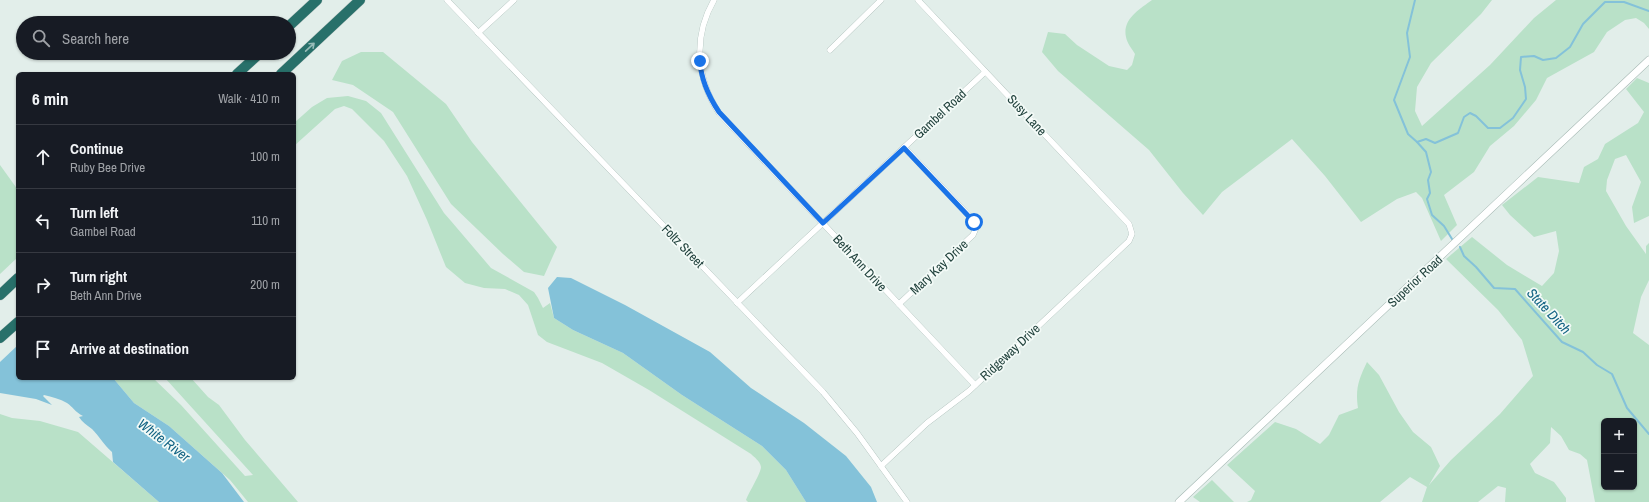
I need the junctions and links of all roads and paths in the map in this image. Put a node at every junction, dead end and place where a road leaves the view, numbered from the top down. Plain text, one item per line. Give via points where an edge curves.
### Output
1 (317, 0) edge
2 (360, 0) edge
3 (447, 0) edge
4 (514, 0) edge
5 (714, 0) edge
6 (882, 0) edge
7 (918, 0) edge
8 (296, 20) edge
9 (478, 33) junction
10 (830, 50) dead end
11 (252, 60) edge
12 (296, 60) edge
13 (296, 60) edge
14 (1649, 60) edge
15 (239, 72) edge
16 (283, 72) edge
17 (986, 72) junction
18 (904, 148) junction
19 (823, 223) junction
20 (1132, 232) joint
21 (16, 280) edge
22 (0, 294) edge
23 (737, 303) junction
24 (899, 304) junction
25 (16, 324) edge
26 (0, 338) edge
27 (975, 385) junction
28 (881, 466) junction
29 (907, 502) edge
30 (1180, 502) edge

1 - 8 highway
13 -> 2 highway
3 - 9 street, Foltz Street
4 - 9 street
5 - 19 street, Beth Ann Drive via 701,35 702,76 707,91 728,122
6 - 10 street
7 - 17 street, Susy Lane
9 - 23 street, Foltz Street
11 - 15 highway
16 -> 12 highway
14 - 30 street, Superior Road
17 - 18 street, Gambel Road
17 - 20 street, Susy Lane via 1129,224
18 - 19 street, Gambel Road
18 - 24 street, Mary Kay Drive via 973,220 976,228 973,235
19 - 23 street, Gambel Road
19 - 24 street, Beth Ann Drive
20 - 27 street, Ridgeway Drive via 1129,241
21 - 22 highway
23 - 28 street, Foltz Street via 836,406
24 - 27 street, Beth Ann Drive
25 - 26 highway
27 - 28 street, Ridgeway Drive via 927,423
28 - 29 street, Foltz Street

